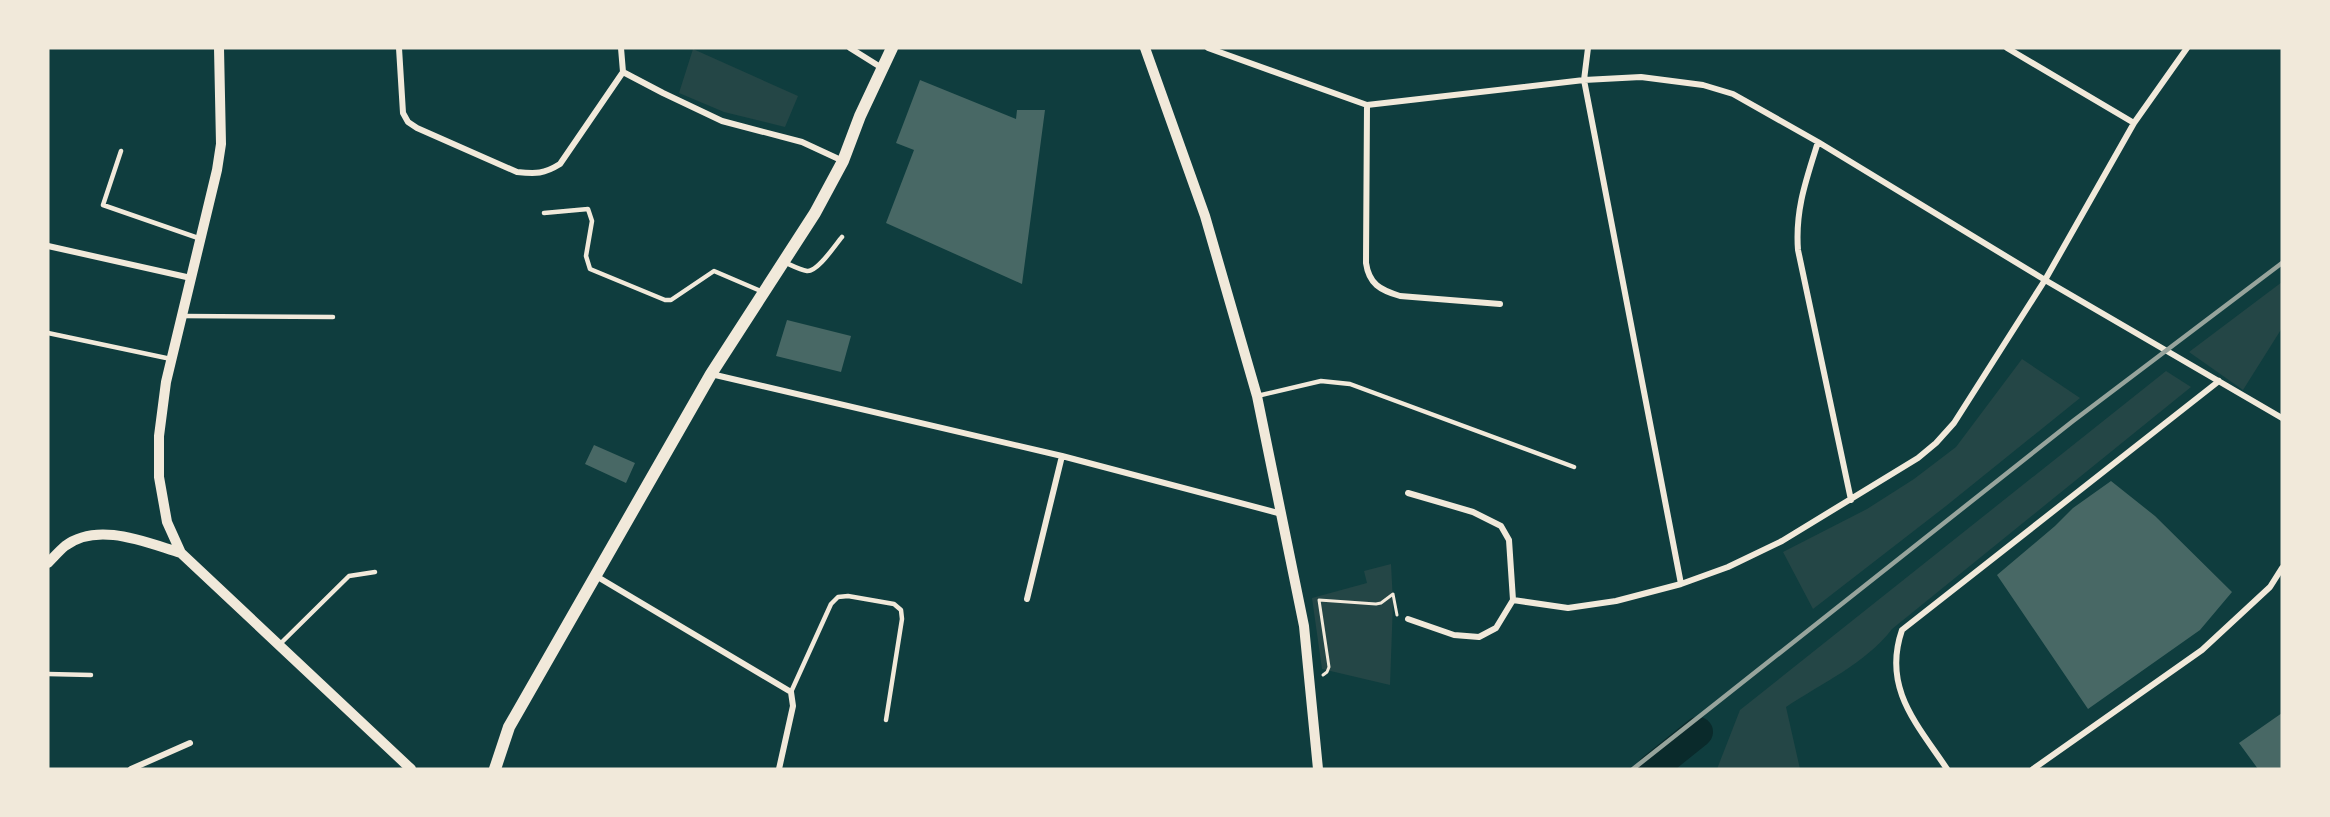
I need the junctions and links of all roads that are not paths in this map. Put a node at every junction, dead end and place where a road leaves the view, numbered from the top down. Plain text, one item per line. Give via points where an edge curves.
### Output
1 (219, 48) edge
2 (399, 48) edge
3 (621, 48) edge
4 (850, 48) edge
5 (892, 48) edge
6 (1145, 48) edge
7 (1208, 48) edge
8 (1588, 48) edge
9 (2007, 48) edge
10 (2187, 48) edge
11 (882, 68) junction
12 (623, 72) junction
13 (1584, 80) junction
14 (1367, 105) junction
15 (2134, 123) junction
16 (1818, 142) junction
17 (121, 151) dead end
18 (843, 160) junction
19 (544, 213) dead end
20 (842, 237) dead end
21 (201, 239) junction
22 (48, 246) edge
23 (784, 262) junction
24 (192, 278) junction
25 (2045, 280) junction
26 (763, 292) junction
27 (1500, 304) dead end
28 (181, 316) junction
29 (333, 317) dead end
30 (48, 333) edge
31 (171, 359) junction
32 (711, 374) junction
33 (2219, 381) junction
34 (1257, 396) junction
35 (2282, 418) edge
36 (1062, 456) junction
37 (1575, 466) dead end
38 (1408, 494) dead end
39 (1851, 500) junction
40 (1282, 514) junction
41 (181, 553) junction
42 (48, 562) edge
43 (2282, 568) edge
44 (375, 572) dead end
45 (595, 575) junction
46 (1681, 584) junction
47 (1027, 599) dead end
48 (1512, 600) junction
49 (1408, 619) road end
50 (278, 645) junction
51 (48, 674) edge
52 (91, 675) dead end
53 (791, 692) junction
54 (886, 720) dead end
55 (190, 743) dead end
56 (131, 769) edge
57 (411, 769) edge
58 (495, 769) edge
59 (779, 769) edge
60 (1318, 769) edge
61 (1947, 769) edge
62 (2033, 769) edge

1 - 21 street via 221,144
2 - 12 street via 403,113 408,122 517,172 546,173 560,164
3 - 12 street
4 - 11 street
5 - 11 main road
6 - 34 street via 1205,216
7 - 14 street
8 - 13 street
9 - 15 street
10 - 15 street
11 - 18 main road
12 - 18 street via 722,121 802,142
13 - 14 street
13 - 16 street via 1641,77 1703,85 1733,94
13 - 46 street
14 - 27 street via 1366,263 1371,281 1400,296
15 - 25 street
16 - 25 street
16 - 39 street via 1799,203 1798,250
17 - 21 lane via 103,205
18 - 23 main road
19 - 26 lane via 588,209 592,221 586,256 590,269 664,300 671,300 714,271
20 - 23 lane via 819,266 809,272
21 - 24 street
22 - 24 street
23 - 26 main road
24 - 28 street
25 - 33 street
25 - 39 street via 1953,423 1936,443
26 - 32 main road
28 - 29 lane
28 - 31 street
30 - 31 lane
31 - 41 street via 159,436 159,477 167,522
32 - 36 street
32 - 45 main road
33 - 35 street
33 - 61 street via 1902,630 1896,646 1895,676 1905,706
34 - 37 lane via 1321,381 1350,384
34 - 40 street
36 - 40 street
36 - 47 street
38 - 48 street via 1473,512 1501,526 1509,540
39 - 46 street via 1782,541
40 - 60 street via 1304,626
41 - 42 street via 127,537 99,535 66,545
41 - 50 street
43 - 62 street via 2270,587 2202,650
44 - 50 lane via 349,576
45 - 53 street
45 - 58 main road via 509,727
46 - 48 street via 1607,603 1568,608
48 - 49 street via 1496,628 1479,637 1454,635
50 - 57 street
51 - 52 lane
53 - 54 lane via 831,604 838,597 894,604 901,610 902,619
53 - 59 street via 793,706
55 - 56 street

